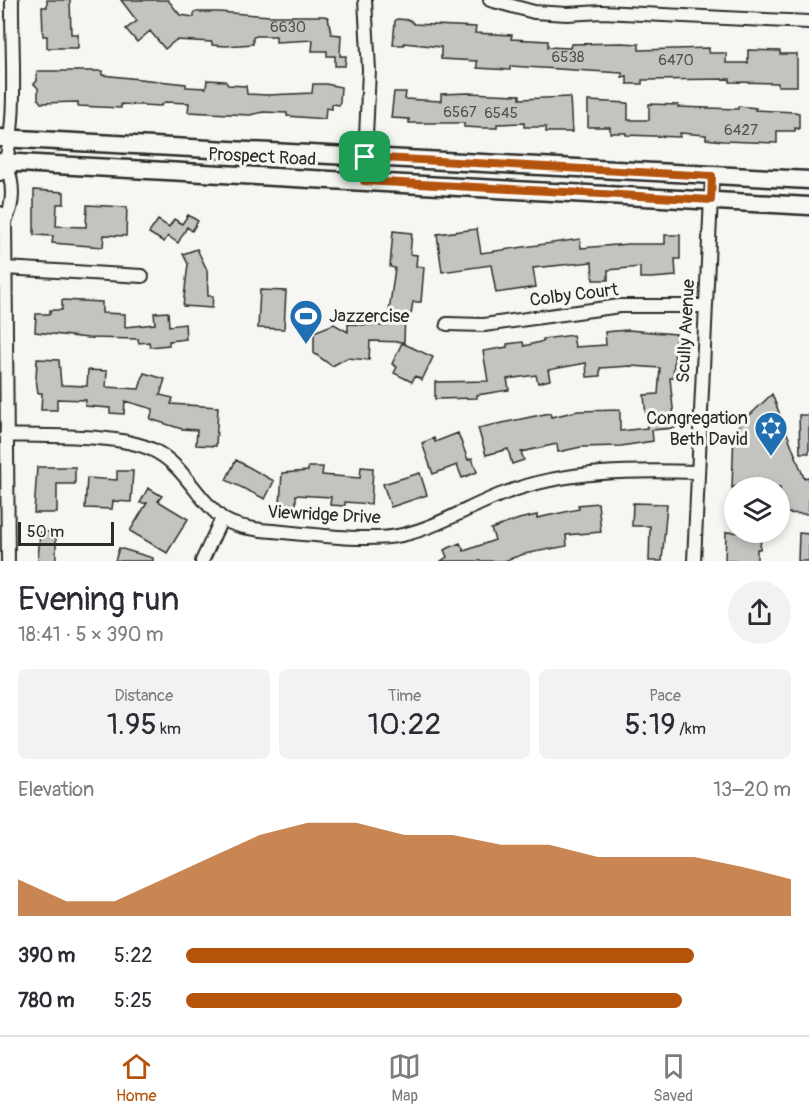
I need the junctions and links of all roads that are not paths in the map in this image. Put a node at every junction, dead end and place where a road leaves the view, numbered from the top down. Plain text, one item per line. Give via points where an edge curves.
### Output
1 (12, 0) edge
2 (365, 0) edge
3 (490, 0) edge
4 (809, 22) edge
5 (4, 139) edge
6 (365, 157) junction
7 (2, 166) edge
8 (712, 176) junction
9 (809, 180) edge
10 (364, 181) junction
11 (711, 200) junction
12 (809, 206) edge
13 (2, 217) edge
14 (5, 268) junction
15 (142, 276) dead end
16 (706, 306) junction
17 (447, 324) dead end
18 (6, 435) junction
19 (697, 472) junction
20 (222, 518) junction
21 (8, 561) edge
22 (202, 561) edge
23 (694, 561) edge

1 - 5 street
2 - 6 street via 369,70
3 - 4 street via 534,12
5 - 6 main road, Prospect Road
5 - 7 street
6 - 8 main road, Prospect Road
6 - 10 street
7 - 10 main road, Prospect Road
7 - 13 street via 12,178 11,210
8 - 9 main road, Prospect Road
8 - 11 street, Scully Avenue
10 - 11 main road, Prospect Road
11 - 12 main road, Prospect Road
11 - 16 street, Scully Avenue
13 - 14 street
14 - 15 street
14 - 18 street
16 - 17 street, Colby Court via 620,306 484,325
16 - 19 street, Scully Avenue
18 - 20 street via 110,440 153,449 180,470
18 - 21 street
19 - 20 street, Viewridge Drive via 594,474 543,483 510,490 418,531 387,537 261,531
19 - 23 street, Scully Avenue
20 - 22 street

